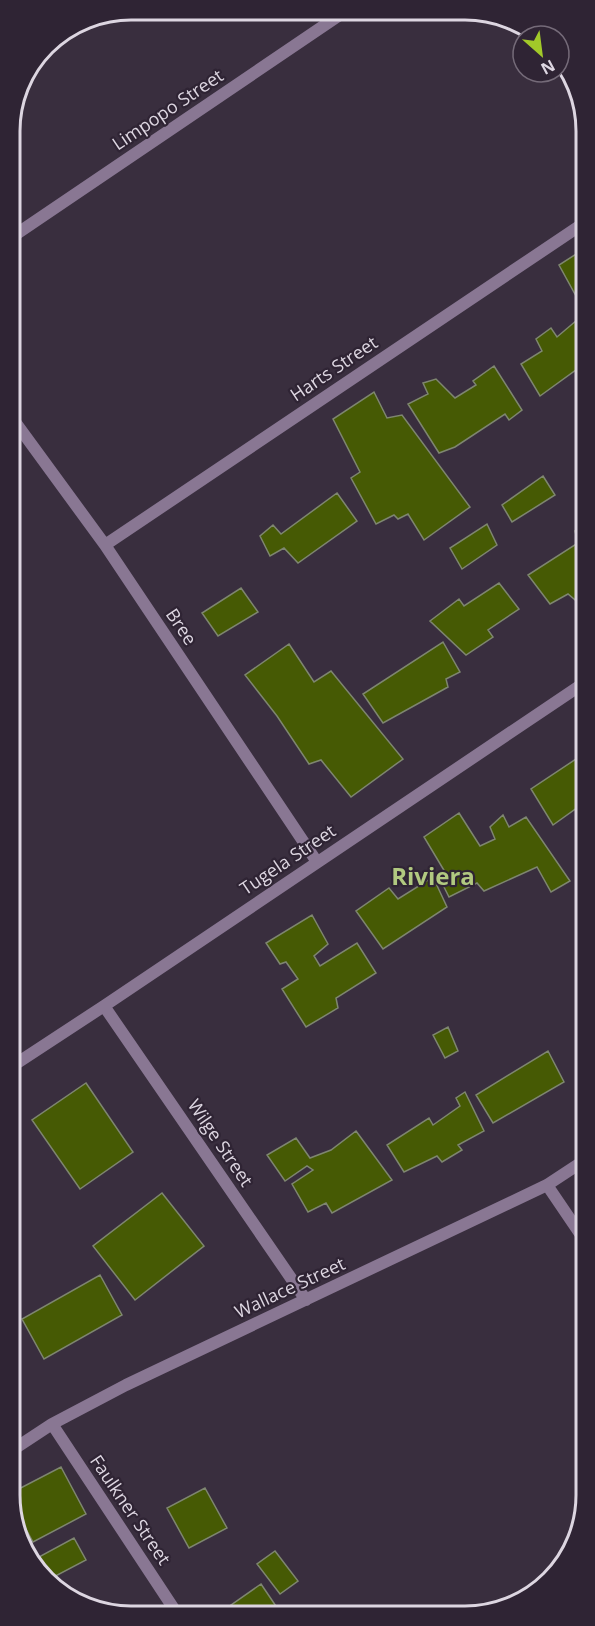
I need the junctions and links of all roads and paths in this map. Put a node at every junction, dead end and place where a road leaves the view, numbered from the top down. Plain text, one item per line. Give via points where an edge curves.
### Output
1 (332, 20) edge
2 (576, 228) edge
3 (20, 232) edge
4 (20, 430) edge
5 (105, 545) junction
6 (576, 689) edge
7 (317, 862) junction
8 (104, 1006) junction
9 (20, 1061) edge
10 (575, 1166) edge
11 (547, 1185) junction
12 (575, 1227) edge
13 (306, 1300) junction
14 (52, 1424) junction
15 (20, 1445) edge
16 (172, 1606) edge

1 - 3 street, Limpopo Street
2 - 5 street, Harts Street
4 - 5 street, Bree
5 - 7 street, Bree
6 - 7 street, Tugela Street
7 - 8 street, Tugela Street
8 - 9 street, Tugela Street
8 - 13 street, Wilge Street
10 - 11 street, Wallace Street
11 - 12 street
11 - 13 street, Wallace Street
13 - 14 street, Wallace Street
14 - 15 street, Wallace Street
14 - 16 street, Faulkner Street

